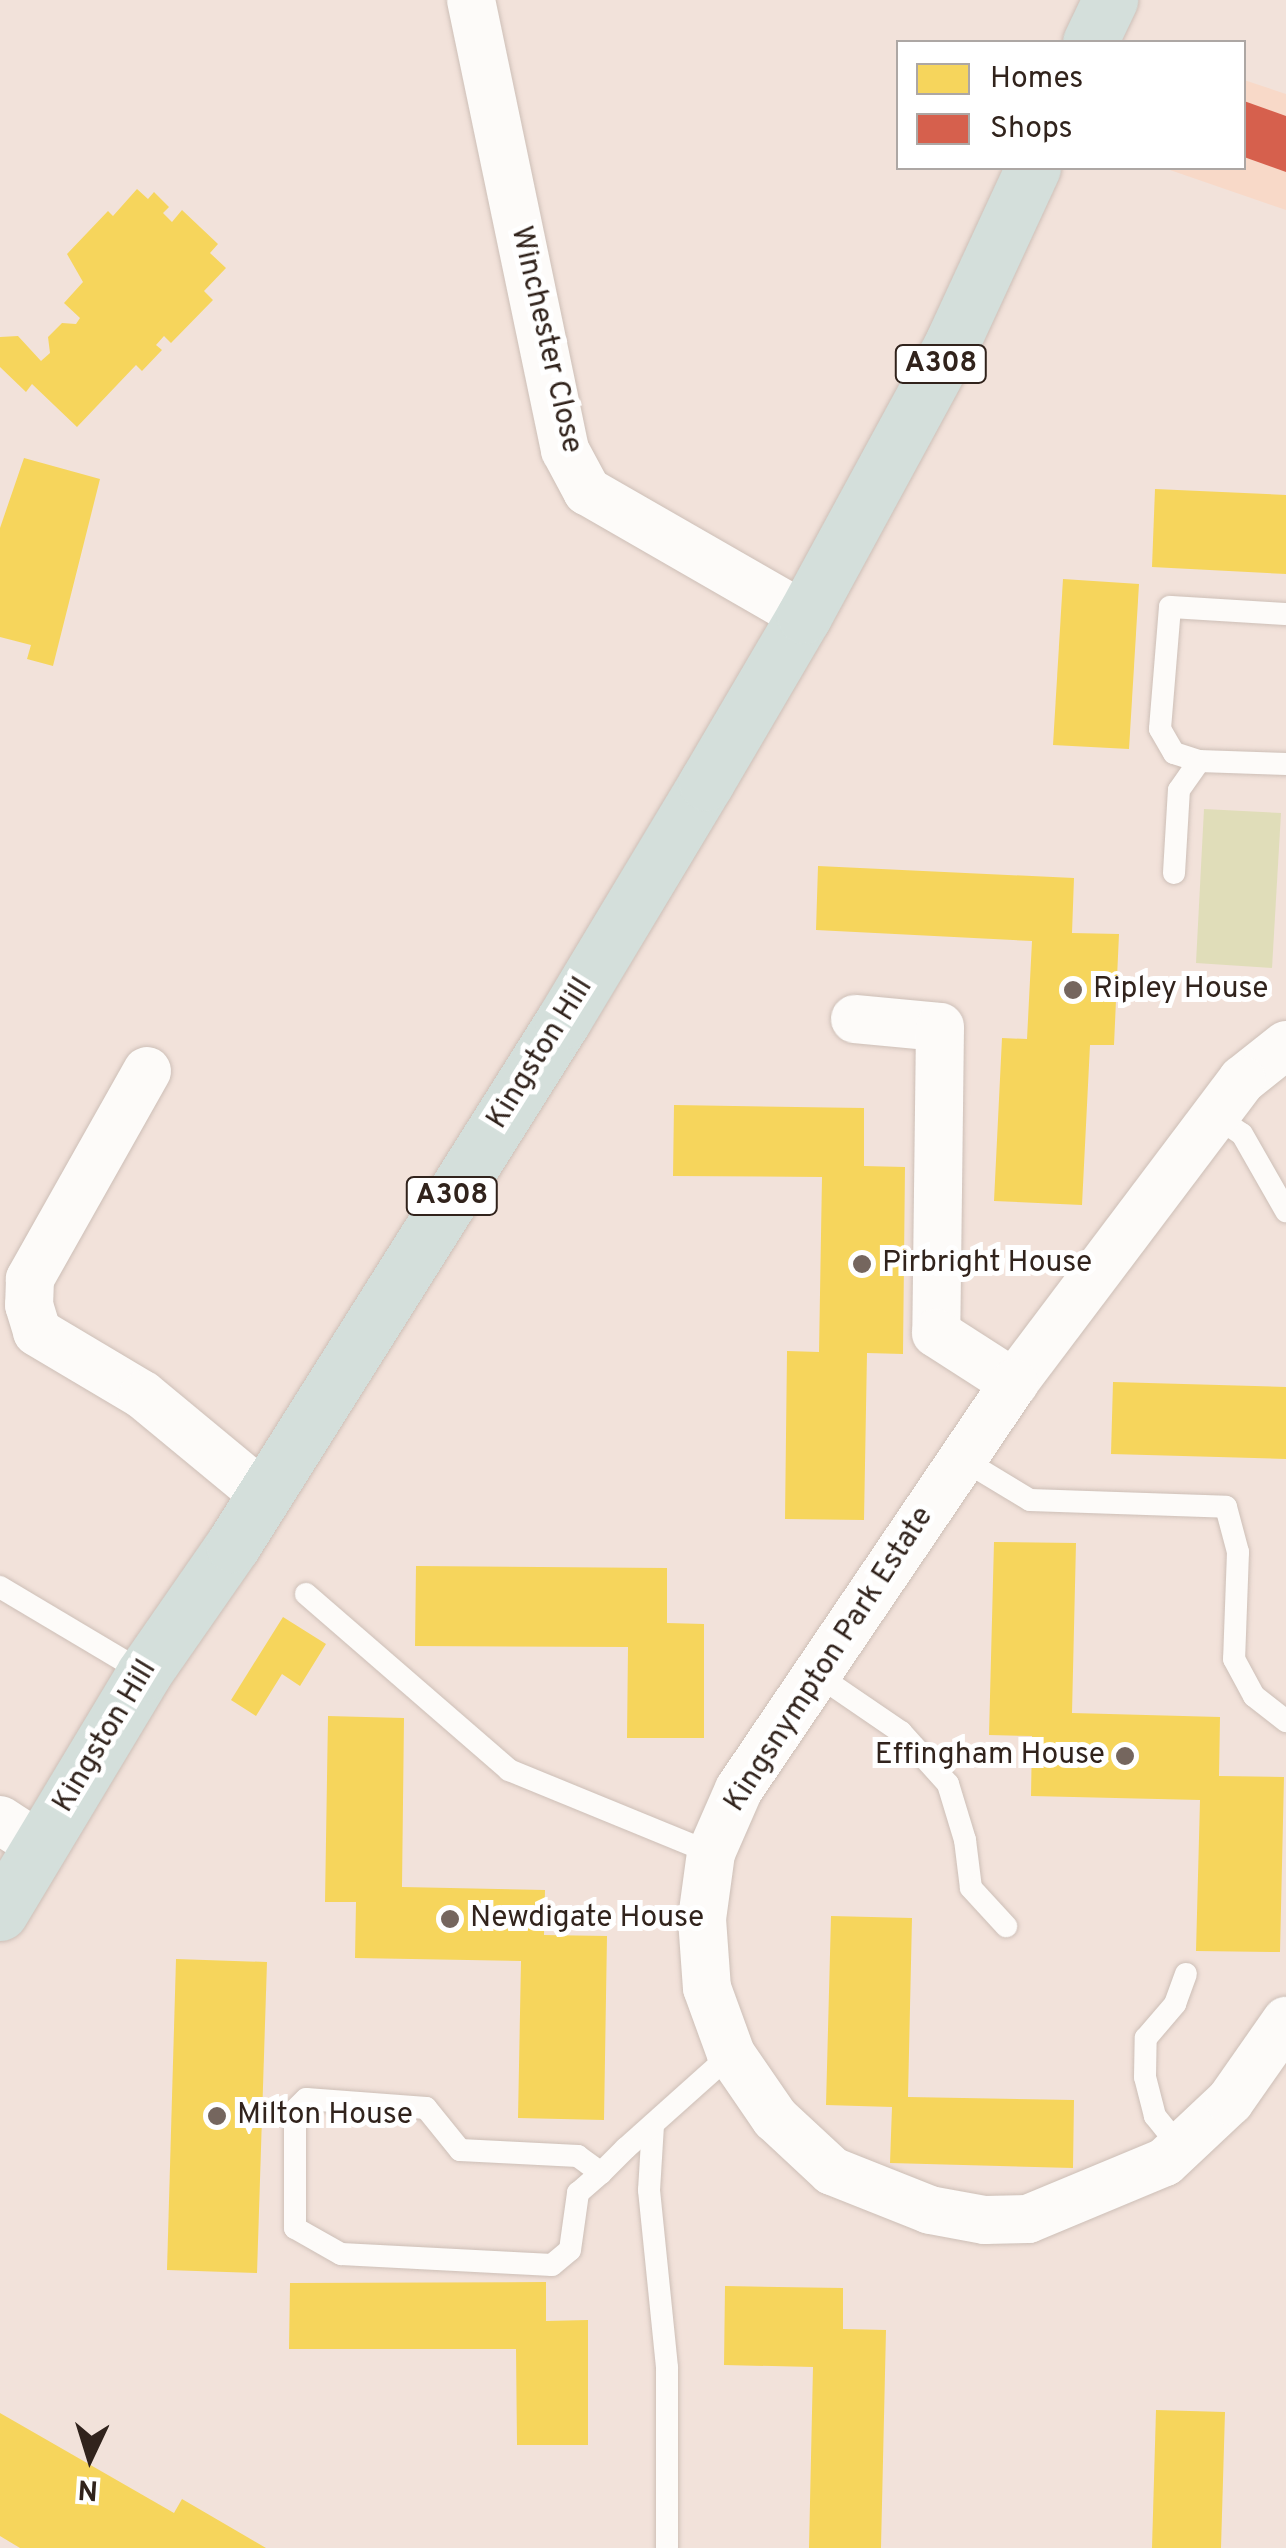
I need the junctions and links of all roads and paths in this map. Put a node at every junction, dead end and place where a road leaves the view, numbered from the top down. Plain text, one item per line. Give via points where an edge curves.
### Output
1 (470, 0) edge
2 (1110, 0) edge
3 (1091, 40) edge
4 (1033, 170) edge
5 (1286, 614) edge
6 (804, 616) junction
7 (1199, 761) junction
8 (1286, 764) edge
9 (1174, 873) dead end
10 (855, 1019) dead end
11 (1286, 1045) edge
12 (147, 1071) dead end
13 (1215, 1116) junction
14 (1286, 1211) edge
15 (14, 1290) edge
16 (1014, 1383) junction
17 (962, 1460) junction
18 (264, 1495) junction
19 (0, 1587) edge
20 (306, 1594) dead end
21 (144, 1673) junction
22 (816, 1674) junction
23 (1286, 1721) edge
24 (20, 1833) edge
25 (711, 1853) junction
26 (0, 1913) edge
27 (1006, 1926) dead end
28 (1186, 1974) dead end
29 (1285, 2024) edge
30 (731, 2054) junction
31 (653, 2125) junction
32 (1180, 2147) junction
33 (601, 2173) junction
34 (667, 2548) edge

1 - 6 street, Winchester Close via 566,450 587,490
2 - 3 main road
4 - 6 main road, Kingston Hill / A308 via 952,343
5 - 7 lane via 1170,606 1160,729 1174,752
6 - 18 main road, Kingston Hill / A308 via 563,1021
7 - 8 lane
7 - 9 lane via 1178,790
10 - 16 street via 940,1027 936,1332
11 - 13 street, Kingsnympton Park Estate via 1242,1080
12 - 15 street via 30,1279
13 - 14 lane via 1242,1134
13 - 16 street, Kingsnympton Park Estate
15 - 18 street via 37,1332 144,1395
16 - 17 street, Kingsnympton Park Estate
17 - 22 street, Kingsnympton Park Estate
17 - 23 lane via 1030,1500 1226,1507 1238,1552 1234,1658 1254,1696
18 - 21 main road, Kingston Hill / A308
19 - 21 lane
20 - 25 lane via 510,1770
21 - 24 main road, Kingston Hill / A308
22 - 25 street, Kingsnympton Park Estate via 738,1789
22 - 27 lane via 901,1732 948,1784 971,1888
24 - 26 main road, Kingston Hill / A308
25 - 30 street, Kingsnympton Park Estate via 702,1919 707,1988
28 - 32 lane via 1174,2004 1146,2038 1144,2077 1155,2116
29 - 32 street, Kingsnympton Park Estate via 1230,2101
30 - 31 lane
30 - 32 street, Kingsnympton Park Estate via 775,2118 832,2171 930,2210 984,2220 1028,2219 1165,2162
31 - 33 lane
31 - 34 lane via 649,2190 668,2368
33 - 33 lane via 578,2193 570,2250 552,2266 341,2254 295,2228 295,2110 306,2099 426,2108 460,2150 578,2156

